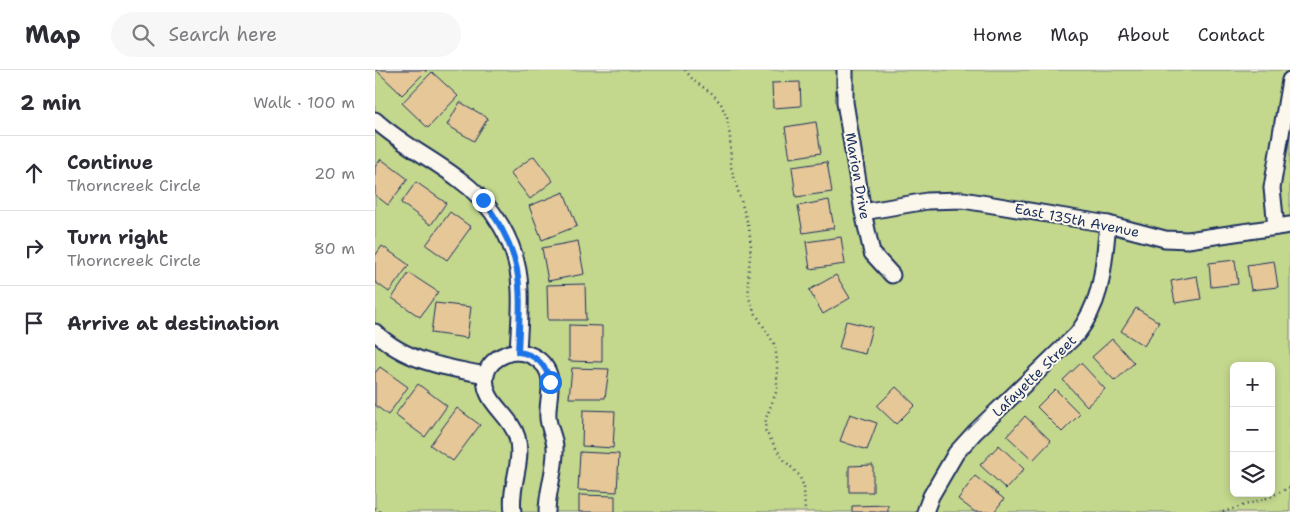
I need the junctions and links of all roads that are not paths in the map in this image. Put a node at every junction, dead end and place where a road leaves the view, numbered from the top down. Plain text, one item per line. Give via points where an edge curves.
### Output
1 (845, 70) edge
2 (1290, 80) edge
3 (375, 120) edge
4 (863, 212) junction
5 (1108, 224) junction
6 (1283, 226) edge
7 (892, 275) dead end
8 (375, 332) edge
9 (518, 352) junction
10 (486, 375) junction
11 (513, 512) edge
12 (547, 512) edge
13 (925, 512) edge

1 - 4 street, Marion Drive via 845,102
2 - 6 street via 1272,188
3 - 9 street via 407,146 471,188 497,219 513,251 519,276
4 - 5 street, East 135th Avenue via 927,201 963,200
4 - 7 street, Marion Drive via 873,253
5 - 6 street, East 135th Avenue via 1176,240
5 - 13 street, Lafayette Street via 1098,296 1088,319 1077,334 956,453
8 - 10 street via 395,348 412,356
9 - 10 street via 500,357 491,364
9 - 12 street via 532,355 542,364 550,382 548,417 556,446
10 - 11 street via 489,396 517,436 520,455 513,491

